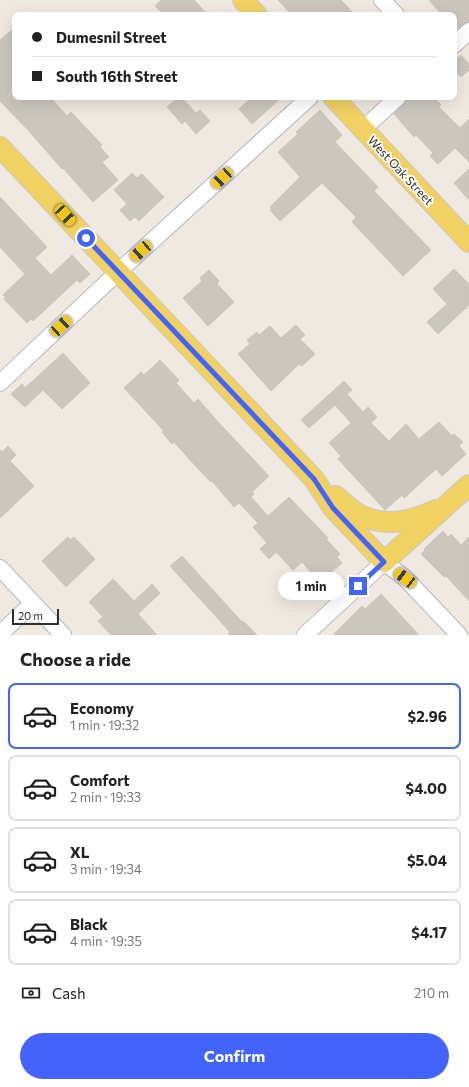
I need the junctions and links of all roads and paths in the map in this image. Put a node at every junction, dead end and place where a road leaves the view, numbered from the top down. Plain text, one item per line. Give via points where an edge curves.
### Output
1 (243, 0) edge
2 (382, 0) edge
3 (254, 12) edge
4 (393, 12) edge
5 (469, 31) edge
6 (457, 42) edge
7 (307, 100) edge
8 (336, 100) edge
9 (395, 100) edge
10 (363, 129) junction
11 (0, 147) edge
12 (469, 242) edge
13 (118, 272) junction
14 (0, 383) edge
15 (314, 479) junction
16 (469, 485) edge
17 (448, 505) junction
18 (384, 562) junction
19 (0, 568) edge
20 (33, 604) junction
21 (0, 634) edge
22 (63, 635) edge
23 (305, 635) edge
24 (459, 635) edge

1 - 3 main road
2 - 4 street
5 - 6 street
7 - 13 street
8 - 10 main road, West Oak Street
9 - 10 street
10 - 12 main road, West Oak Street
11 - 13 main road
13 - 14 street
13 - 15 main road
15 - 17 main road via 357,513 373,520 402,522
15 - 18 main road via 333,508
16 - 17 main road
17 - 18 main road
18 - 23 street
18 - 24 street via 405,578
19 - 20 street
20 - 21 street
20 - 22 street

